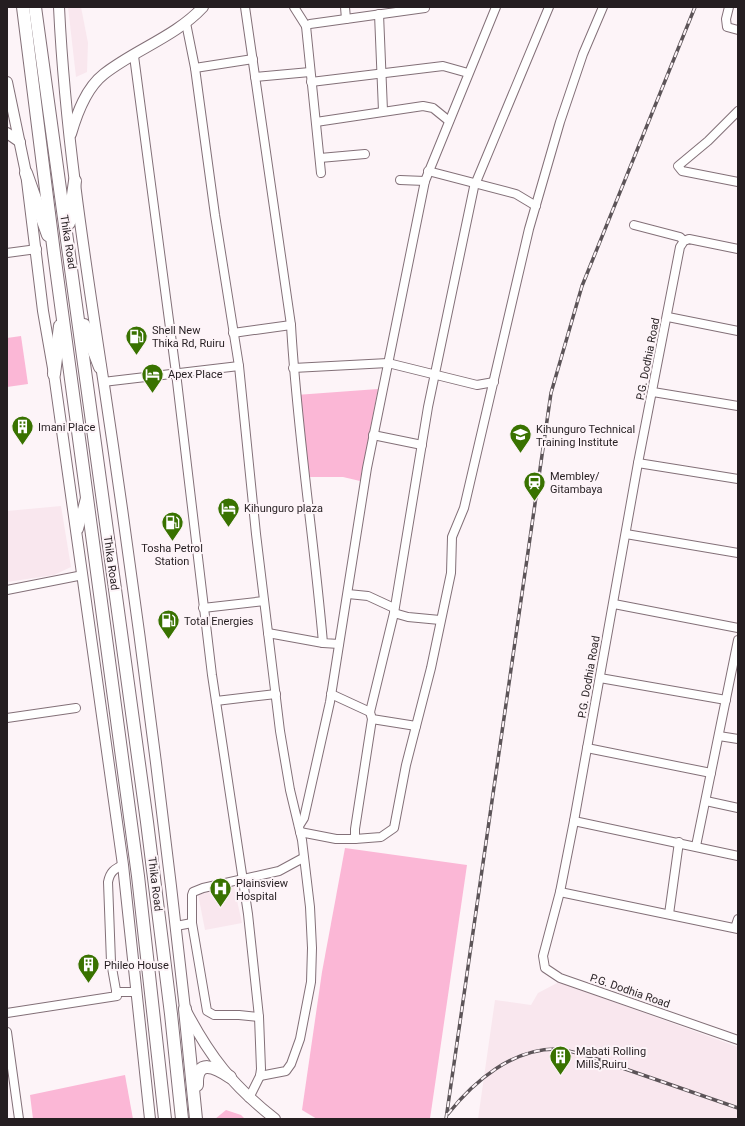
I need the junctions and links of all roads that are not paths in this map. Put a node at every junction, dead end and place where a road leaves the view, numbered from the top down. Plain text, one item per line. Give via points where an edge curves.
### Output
1 (24, 7) edge
2 (35, 7) edge
3 (59, 7) edge
4 (203, 7) edge
5 (245, 7) edge
6 (294, 7) edge
7 (345, 7) edge
8 (496, 7) edge
9 (549, 7) edge
10 (602, 7) edge
11 (729, 7) edge
12 (424, 8) dead end
13 (380, 14) junction
14 (346, 19) junction
15 (186, 23) junction
16 (306, 26) junction
17 (738, 30) edge
18 (134, 56) junction
19 (252, 59) junction
20 (195, 68) junction
21 (310, 72) junction
22 (382, 73) junction
23 (468, 73) junction
24 (255, 77) junction
25 (7, 82) edge
26 (312, 82) junction
27 (383, 111) junction
28 (738, 111) edge
29 (449, 121) junction
30 (316, 122) junction
31 (7, 133) edge
32 (70, 139) junction
33 (20, 142) junction
34 (365, 154) dead end
35 (320, 158) junction
36 (428, 171) junction
37 (26, 173) junction
38 (321, 173) dead end
39 (400, 180) dead end
40 (75, 181) junction
41 (425, 181) junction
42 (738, 182) edge
43 (475, 184) junction
44 (536, 206) junction
45 (634, 225) dead end
46 (67, 233) junction
47 (684, 241) junction
48 (37, 249) junction
49 (738, 249) edge
50 (7, 253) edge
51 (54, 253) junction
52 (78, 307) junction
53 (62, 308) junction
54 (668, 317) junction
55 (291, 325) junction
56 (738, 331) edge
57 (233, 333) junction
58 (388, 363) junction
59 (239, 366) junction
60 (100, 367) junction
61 (293, 368) junction
62 (176, 373) junction
63 (54, 374) junction
64 (434, 375) junction
65 (103, 382) junction
66 (494, 382) junction
67 (653, 392) junction
68 (738, 406) edge
69 (373, 435) junction
70 (422, 445) junction
71 (638, 463) junction
72 (738, 479) edge
73 (87, 496) junction
74 (626, 534) junction
75 (77, 535) junction
76 (738, 553) edge
77 (83, 575) junction
78 (7, 590) edge
79 (348, 594) junction
80 (264, 601) junction
81 (614, 604) junction
82 (204, 608) junction
83 (394, 610) junction
84 (440, 620) junction
85 (738, 628) edge
86 (268, 633) junction
87 (738, 640) edge
88 (323, 643) junction
89 (339, 644) junction
90 (736, 664) edge
91 (600, 678) junction
92 (276, 694) junction
93 (331, 694) junction
94 (726, 700) junction
95 (216, 701) junction
96 (76, 708) dead end
97 (371, 716) junction
98 (7, 718) edge
99 (416, 726) junction
100 (719, 736) junction
101 (738, 739) edge
102 (587, 748) junction
103 (711, 773) junction
104 (706, 801) junction
105 (307, 802) junction
106 (293, 806) junction
107 (738, 808) edge
108 (574, 820) junction
109 (300, 829) junction
110 (355, 839) junction
111 (679, 842) junction
112 (696, 846) junction
113 (738, 856) edge
114 (303, 858) junction
115 (123, 865) junction
116 (243, 879) junction
117 (560, 892) junction
118 (669, 914) junction
119 (738, 919) edge
120 (192, 923) junction
121 (176, 926) junction
122 (737, 929) edge
123 (116, 992) junction
124 (135, 992) junction
125 (186, 1009) junction
126 (7, 1013) edge
127 (259, 1017) junction
128 (7, 1032) edge
129 (738, 1040) edge
130 (260, 1076) junction
131 (230, 1077) junction
132 (249, 1098) junction
133 (19, 1119) edge
134 (150, 1119) edge
135 (165, 1119) edge
136 (182, 1119) edge
137 (197, 1119) edge
138 (275, 1119) edge

1 - 51 highway, Thika Road
2 - 46 highway, Thika Road via 59,191
3 - 32 main road, Thika Road
4 - 15 main road
5 - 19 street
6 - 16 street
7 - 14 street
8 - 23 street
9 - 43 street
10 - 44 street via 560,122
11 - 17 street via 727,28
12 - 13 street
13 - 14 street
13 - 22 street
14 - 16 street
15 - 18 main road
15 - 20 street
16 - 21 street
18 - 32 main road via 104,74 91,88 77,113
18 - 62 street
19 - 20 street
19 - 24 street
20 - 57 street via 214,215
21 - 24 street
21 - 26 street
22 - 23 street via 442,66
22 - 26 street
22 - 27 street
23 - 29 street
24 - 55 street
25 - 33 main road
26 - 30 street
27 - 29 street via 423,106 433,108
27 - 30 street
28 - 42 street via 678,166 682,171
29 - 36 street
30 - 35 street
31 - 33 main road
32 - 40 main road, Thika Road
33 - 37 main road
34 - 35 street
35 - 38 street
36 - 41 street
36 - 43 street
37 - 48 main road
37 - 51 highway
39 - 41 street
40 - 46 highway
40 - 60 main road, Thika Road
41 - 58 street
43 - 44 street via 523,197
43 - 64 street
44 - 66 street
45 - 47 street via 680,237
46 - 52 highway, Thika Road
47 - 49 street via 689,239
47 - 54 street, P.G. Dodhia Road via 680,247
48 - 50 street
48 - 63 main road via 43,311
51 - 53 highway, Thika Road
52 - 60 highway
52 - 136 highway, Thika Road via 87,390 147,822
53 - 63 highway
53 - 73 highway, Thika Road
54 - 56 street
54 - 67 street, P.G. Dodhia Road
55 - 57 street
55 - 61 street
57 - 59 street
58 - 61 street
58 - 64 street
58 - 69 street
59 - 62 street
59 - 80 street
60 - 65 main road, Thika Road
61 - 88 street via 318,575
62 - 65 street
62 - 82 street
63 - 75 main road
64 - 66 street via 477,386
64 - 70 street
65 - 121 main road, Thika Road
66 - 84 street via 464,508 452,537 451,573
67 - 68 street
67 - 71 street, P.G. Dodhia Road
69 - 70 street
69 - 79 street via 359,510
70 - 83 street
71 - 72 street
71 - 74 street, P.G. Dodhia Road
73 - 75 main road
73 - 135 highway, Thika Road via 138,876
74 - 76 street
74 - 81 street, P.G. Dodhia Road
75 - 77 main road
77 - 78 street
77 - 115 main road
79 - 83 street via 368,596
79 - 89 street
80 - 82 street
80 - 86 street
81 - 85 street
81 - 91 street, P.G. Dodhia Road
82 - 95 street
83 - 84 street via 408,617
83 - 97 street
84 - 99 street
86 - 88 street
86 - 92 street
87 - 90 street
88 - 89 street
89 - 93 street
90 - 94 street
91 - 94 street
91 - 102 street, P.G. Dodhia Road
92 - 95 street
92 - 106 street
93 - 97 street
93 - 105 street
94 - 100 street
95 - 116 street
96 - 98 street
97 - 99 street
97 - 110 street
99 - 110 street via 394,828 381,837
100 - 101 street
100 - 103 street
102 - 103 street
102 - 108 street, P.G. Dodhia Road
103 - 104 street
104 - 107 street
104 - 112 street
105 - 106 street
105 - 109 street
106 - 109 street
108 - 111 street
108 - 117 street, P.G. Dodhia Road
109 - 110 street via 336,839
109 - 114 street
111 - 112 street
111 - 118 street
112 - 113 street
114 - 116 street via 279,871
114 - 130 street via 310,907 312,948 311,982 303,1027 294,1058 288,1068 281,1073
115 - 123 street via 114,868 108,882 111,962
115 - 124 main road
116 - 120 street via 193,892
116 - 127 street
117 - 118 street
117 - 129 street, P.G. Dodhia Road via 543,956 543,963 550,972 560,978
118 - 122 street
119 - 122 street
120 - 121 street
120 - 127 street via 207,1011 214,1015
121 - 125 main road, Thika Road
123 - 124 street
123 - 126 street via 116,996
124 - 134 main road
125 - 131 main road via 214,1059
125 - 137 highway
127 - 130 street
128 - 133 street
130 - 132 street
131 - 132 main road
131 - 137 highway via 218,1069 208,1067 198,1072
132 - 138 main road

